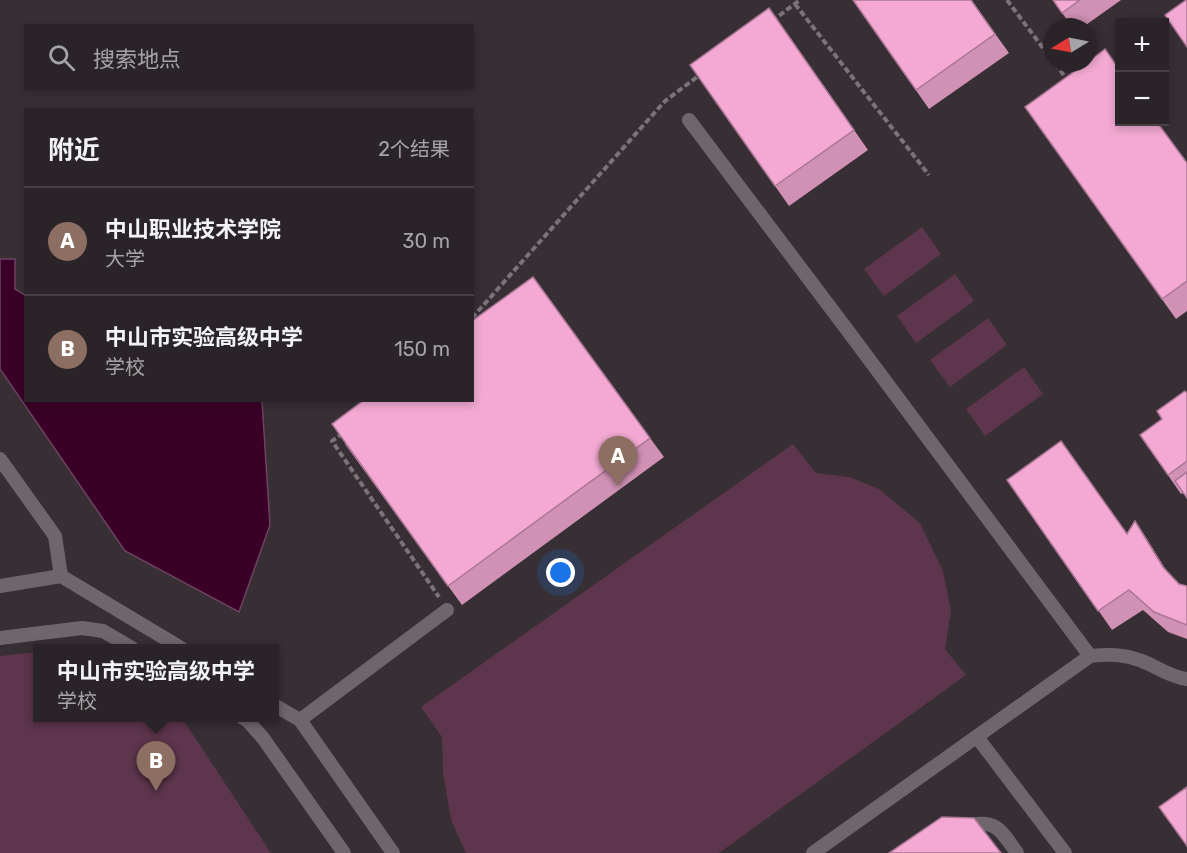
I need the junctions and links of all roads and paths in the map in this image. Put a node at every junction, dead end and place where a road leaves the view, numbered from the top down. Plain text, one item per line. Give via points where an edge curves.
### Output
1 (800, 0) edge
2 (1007, 0) edge
3 (795, 4) junction
4 (767, 25) edge
5 (1043, 48) edge
6 (1061, 72) edge
7 (702, 73) edge
8 (1065, 77) edge
9 (689, 120) dead end
10 (929, 175) dead end
11 (474, 316) edge
12 (349, 428) edge
13 (0, 459) edge
14 (61, 576) junction
15 (0, 586) edge
16 (447, 610) joint
17 (0, 638) edge
18 (125, 644) edge
19 (174, 644) edge
20 (1089, 656) junction
21 (1187, 679) edge
22 (279, 708) edge
23 (300, 720) junction
24 (249, 722) edge
25 (976, 737) junction
26 (955, 833) edge
27 (344, 853) edge
28 (393, 853) edge
29 (813, 853) edge
30 (1017, 853) edge
31 (1065, 853) edge

1 - 3 path
2 - 5 path
3 - 4 path
3 - 10 path
6 - 8 path
7 - 11 path via 665,101
9 - 20 lane
12 - 16 path via 332,441
13 - 14 lane via 55,536
14 - 15 lane
14 - 19 lane
16 - 23 lane
17 - 18 lane via 81,628 103,631
20 - 21 lane via 1117,654
20 - 25 lane
22 - 23 lane
23 - 28 lane
24 - 27 lane
25 - 29 lane
25 - 31 lane
26 - 30 lane via 964,826 986,823 1000,830

